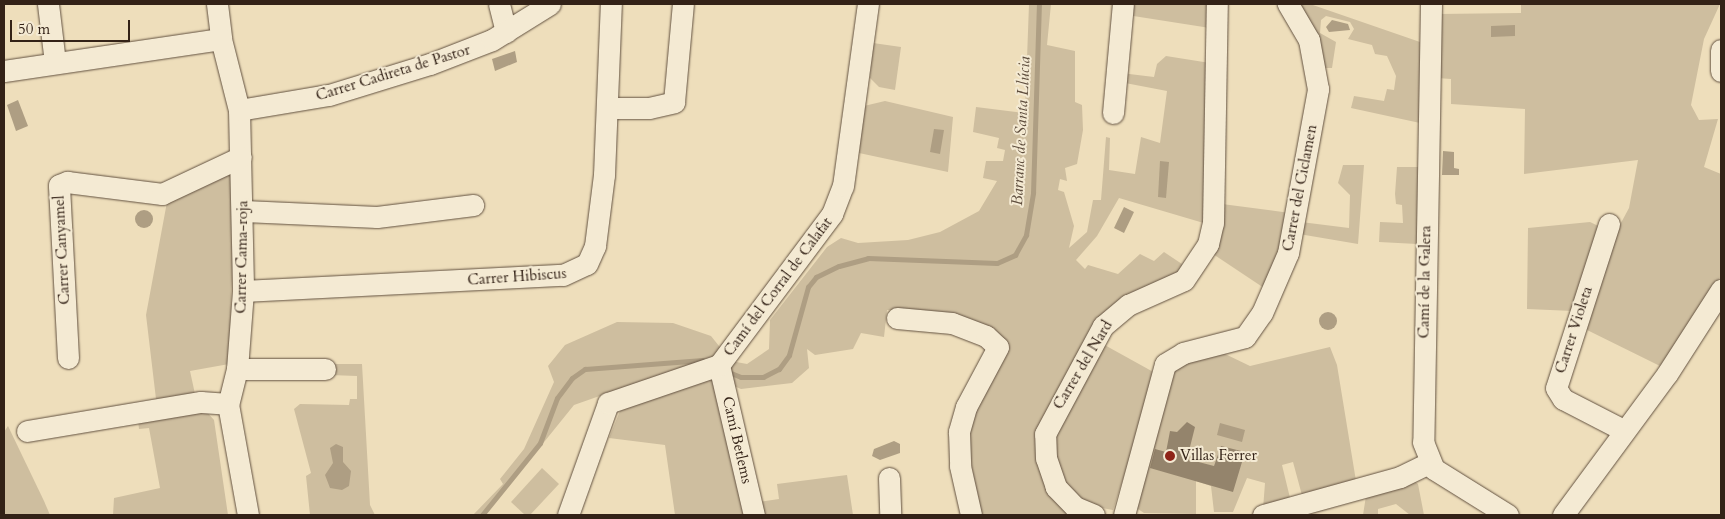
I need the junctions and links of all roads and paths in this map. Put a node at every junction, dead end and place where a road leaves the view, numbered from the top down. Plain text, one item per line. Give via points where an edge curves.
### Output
1 (48, 4) edge
2 (217, 4) edge
3 (499, 4) edge
4 (550, 4) edge
5 (612, 4) edge
6 (683, 4) edge
7 (868, 4) edge
8 (1123, 4) edge
9 (1217, 4) edge
10 (1288, 4) edge
11 (1431, 4) edge
12 (506, 32) junction
13 (221, 39) junction
14 (1721, 50) edge
15 (55, 63) junction
16 (4, 71) edge
17 (1721, 71) edge
18 (608, 108) junction
19 (239, 110) junction
20 (1112, 113) dead end
21 (241, 157) junction
22 (473, 205) dead end
23 (244, 211) junction
24 (1609, 224) dead end
25 (1721, 290) edge
26 (243, 291) junction
27 (897, 318) dead end
28 (68, 358) dead end
29 (719, 365) junction
30 (238, 369) junction
31 (325, 369) dead end
32 (228, 404) junction
33 (1623, 430) junction
34 (27, 432) dead end
35 (1429, 462) junction
36 (889, 478) dead end
37 (248, 515) edge
38 (568, 515) edge
39 (754, 515) edge
40 (890, 515) edge
41 (971, 515) edge
42 (1094, 515) edge
43 (1124, 515) edge
44 (1263, 515) edge
45 (1508, 515) edge
46 (1563, 515) edge

1 - 15 street
2 - 13 street
3 - 12 street
4 - 12 street, Carrer Cadireta de Pastor
5 - 18 street, Carrer Hibiscus
6 - 18 street via 674,102 663,107
7 - 29 street, Camí del Corral de Calafat via 839,202
8 - 20 street
9 - 42 street, Carrer del Nard via 1213,223 1208,244 1184,280 1128,305 1107,321 1045,434 1046,458 1056,487 1075,507
10 - 43 street, Carrer del Ciclamen via 1309,40 1318,89 1288,253 1266,304 1245,337 1183,353 1165,364
11 - 35 street, Camí de la Galera via 1423,442
12 - 19 street, Carrer Cadireta de Pastor via 455,55 360,87
13 - 15 street
13 - 19 street
14 - 17 street
15 - 16 street
18 - 26 street, Carrer Hibiscus via 595,246 587,264 575,272
19 - 21 street, Carrer Cama-roja
21 - 23 street, Carrer Cama-roja
21 - 28 street, Carrer Canyamel via 162,194 67,182 60,185
22 - 23 street via 377,217
23 - 26 street, Carrer Cama-roja
24 - 33 street, Carrer Violeta via 1556,388 1563,399
25 - 33 street via 1667,374
26 - 30 street, Carrer Cama-roja
27 - 41 street via 952,323 986,336 998,347 966,408 959,432 960,466
29 - 38 street, Camí del Corral de Calafat via 608,403
29 - 39 street, Camí Betlems
30 - 31 street
30 - 32 street, Carrer Cama-roja
32 - 34 street via 201,402
32 - 37 street, Carrer Cama-roja
33 - 46 street
35 - 44 street via 1400,477
35 - 45 street via 1441,475
36 - 40 street

